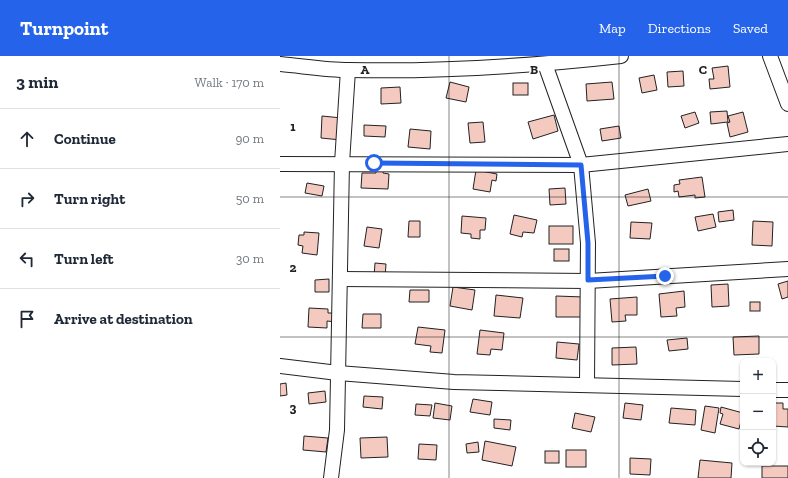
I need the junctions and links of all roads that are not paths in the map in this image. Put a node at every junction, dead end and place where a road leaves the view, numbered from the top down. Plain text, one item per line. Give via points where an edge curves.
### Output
1 (621, 56) edge
2 (770, 56) edge
3 (470, 62) edge
4 (280, 64) edge
5 (545, 64) junction
6 (348, 70) junction
7 (788, 104) edge
8 (788, 144) edge
9 (342, 163) junction
10 (280, 164) edge
11 (581, 165) junction
12 (788, 269) edge
13 (340, 279) junction
14 (588, 280) junction
15 (280, 366) edge
16 (338, 373) junction
17 (587, 384) junction
18 (740, 389) edge
19 (776, 390) edge
20 (788, 390) edge
21 (331, 478) edge

1 - 5 street
2 - 7 street
3 - 5 street
3 - 6 street via 406,70
4 - 6 street
5 - 11 street
6 - 9 street
8 - 11 street
9 - 10 street
9 - 11 street
9 - 13 street
11 - 14 street via 588,243
12 - 14 street
13 - 14 street
13 - 16 street
14 - 17 street
15 - 16 street
16 - 17 street via 454,382
16 - 21 street via 337,430
17 - 18 street
19 - 20 street

